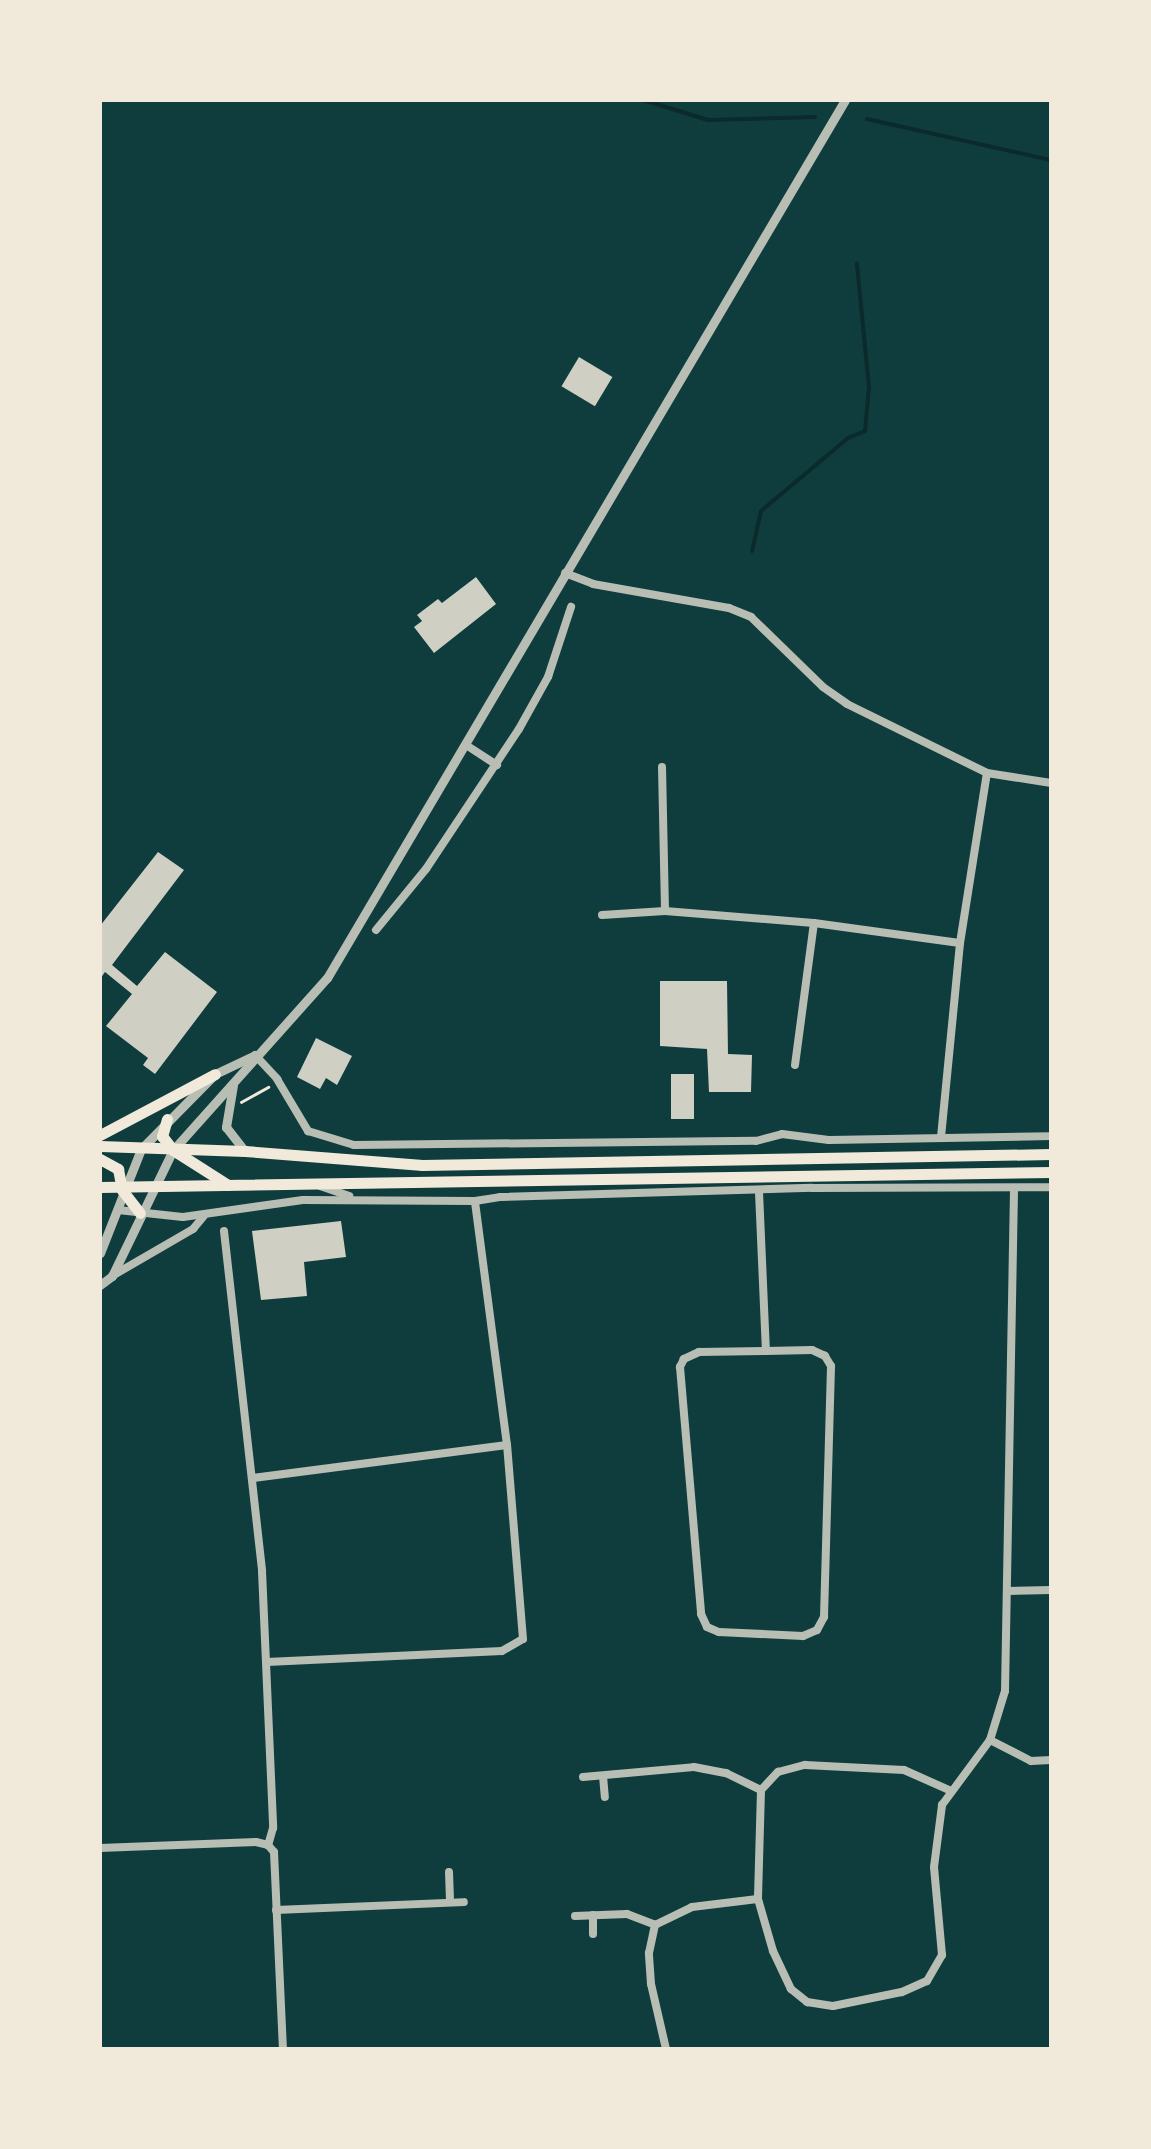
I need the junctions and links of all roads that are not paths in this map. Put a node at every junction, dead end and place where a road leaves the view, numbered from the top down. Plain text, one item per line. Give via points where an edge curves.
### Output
1 (845, 100) edge
2 (565, 573) junction
3 (570, 607) dead end
4 (466, 745) junction
5 (497, 764) junction
6 (662, 768) dead end
7 (987, 773) junction
8 (1051, 783) edge
9 (664, 910) junction
10 (602, 915) dead end
11 (814, 922) junction
12 (376, 930) dead end
13 (960, 942) junction
14 (255, 1055) junction
15 (796, 1064) dead end
16 (215, 1074) junction
17 (234, 1082) junction
18 (166, 1118) junction
19 (100, 1135) edge
20 (1051, 1136) edge
21 (940, 1137) junction
22 (100, 1146) edge
23 (141, 1149) junction
24 (173, 1150) junction
25 (245, 1150) junction
26 (1051, 1154) edge
27 (100, 1159) edge
28 (1051, 1172) edge
29 (315, 1184) junction
30 (228, 1185) junction
31 (100, 1188) edge
32 (1014, 1188) junction
33 (1051, 1188) edge
34 (122, 1190) junction
35 (152, 1190) junction
36 (759, 1192) junction
37 (358, 1199) junction
38 (475, 1201) junction
39 (118, 1210) junction
40 (140, 1213) junction
41 (203, 1216) junction
42 (224, 1231) dead end
43 (101, 1243) edge
44 (112, 1276) junction
45 (100, 1285) edge
46 (766, 1351) junction
47 (507, 1445) junction
48 (254, 1478) junction
49 (1051, 1590) edge
50 (1009, 1591) junction
51 (268, 1662) junction
52 (990, 1740) junction
53 (1051, 1760) edge
54 (603, 1776) junction
55 (583, 1778) dead end
56 (761, 1790) junction
57 (949, 1790) junction
58 (605, 1797) dead end
59 (268, 1845) junction
60 (100, 1848) edge
61 (449, 1872) dead end
62 (758, 1899) junction
63 (450, 1902) junction
64 (464, 1902) dead end
65 (276, 1910) junction
66 (593, 1915) junction
67 (575, 1916) dead end
68 (654, 1925) junction
69 (593, 1934) dead end
70 (284, 2049) edge
71 (666, 2049) edge

1 - 2 street
2 - 4 street
2 - 7 street via 750,617 847,704
3 - 5 street via 548,677
4 - 5 street
4 - 14 street via 327,978
5 - 12 street
6 - 9 street
7 - 8 street
7 - 13 street
9 - 10 street
9 - 11 street
11 - 13 street
11 - 15 street
13 - 21 street
14 - 16 street
14 - 17 street
14 - 21 street via 308,1131 354,1145 756,1141 782,1134 829,1140
16 - 18 street
16 - 19 main road
17 - 24 street
17 - 25 street via 226,1127
18 - 23 street
18 - 24 main road via 162,1136
20 - 21 street
22 - 23 main road
23 - 24 main road
23 - 34 street
24 - 25 main road
24 - 30 main road
24 - 35 street
25 - 26 main road via 422,1165
27 - 34 main road via 118,1170
28 - 29 main road
29 - 30 main road
29 - 37 street
30 - 35 main road
31 - 34 main road
32 - 33 street
32 - 36 street
32 - 50 street
34 - 35 main road
34 - 39 street
34 - 40 main road
35 - 40 street
36 - 38 street
36 - 46 street
37 - 38 street
37 - 41 street via 303,1200
38 - 47 street
39 - 40 street
39 - 43 street
40 - 41 street
40 - 44 street
41 - 44 street via 193,1229
42 - 48 street
44 - 45 street
46 - 46 street via 812,1350 831,1366 824,1618 804,1636 718,1632 700,1614 680,1367 700,1352
47 - 48 street
47 - 51 street via 524,1632 518,1646
48 - 51 street
49 - 50 street
50 - 52 street via 1005,1692
51 - 59 street
52 - 53 street via 1031,1761
52 - 57 street
54 - 55 street
54 - 56 street via 694,1767
54 - 58 street
56 - 57 street via 778,1772 805,1764 904,1770
56 - 62 street
57 - 62 street via 936,1825 942,1955 927,1980 832,2006 807,2002 791,1989
59 - 60 street
59 - 65 street via 274,1852
61 - 63 street
62 - 68 street via 692,1907
63 - 64 street
63 - 65 street
65 - 70 street
66 - 67 street
66 - 68 street via 627,1914
66 - 69 street
68 - 71 street via 650,1984

